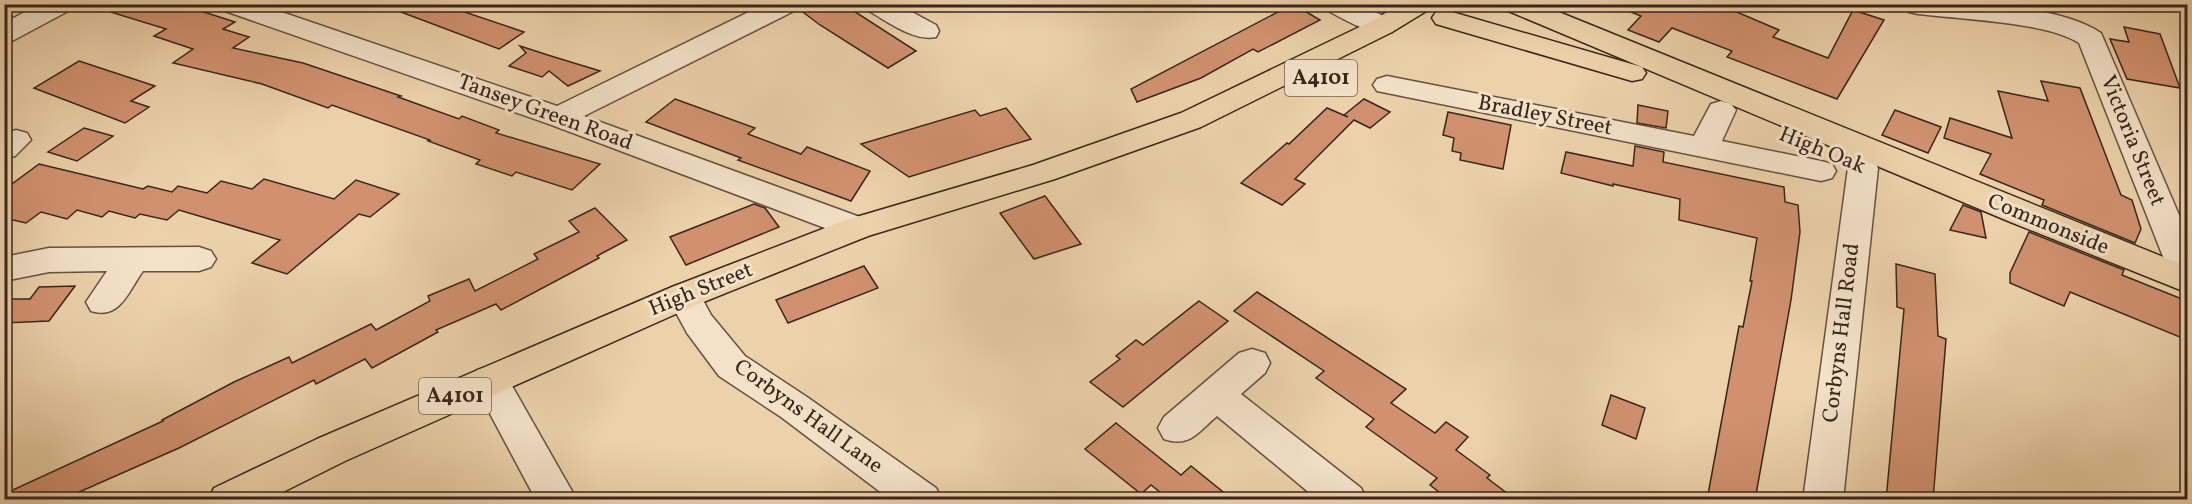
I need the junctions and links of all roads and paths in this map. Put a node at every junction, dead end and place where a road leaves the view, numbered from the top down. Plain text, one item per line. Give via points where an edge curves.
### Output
1 (61, 4) edge
2 (231, 4) edge
3 (788, 4) edge
4 (876, 4) edge
5 (1335, 4) edge
6 (1419, 4) edge
7 (1471, 4) edge
8 (1515, 4) edge
9 (1918, 6) edge
10 (910, 11) edge
11 (1453, 11) edge
12 (1383, 26) junction
13 (926, 30) dead end
14 (4, 34) edge
15 (1619, 67) junction
16 (1387, 85) dead end
17 (1726, 101) junction
18 (559, 117) junction
19 (1191, 120) junction
20 (1704, 147) junction
21 (1866, 160) junction
22 (1908, 169) joint
23 (1821, 171) dead end
24 (2030, 219) junction
25 (857, 228) junction
26 (199, 259) dead end
27 (133, 260) junction
28 (4, 269) edge
29 (2187, 279) edge
30 (684, 296) junction
31 (103, 303) dead end
32 (1252, 363) dead end
33 (490, 380) junction
34 (1216, 394) junction
35 (1177, 428) dead end
36 (228, 500) edge
37 (557, 500) edge
38 (922, 500) edge
39 (1347, 500) edge
40 (1823, 500) edge

1 - 14 street
2 - 18 street, Tansey Green Road
3 - 18 street
4 - 10 street
5 - 12 street
6 - 12 main road, High Street / A4101
7 - 15 main road, High Oak
8 - 17 main road, High Oak
9 - 29 street, Victoria Street via 2043,21 2079,31 2091,39
10 - 13 street
11 - 15 main road, High Oak
11 - 19 main road, High Street / A4101 via 1267,104
12 - 19 main road, High Street / A4101
15 - 17 main road, High Oak
16 - 20 street, Bradley Street via 1427,79
17 - 20 street
17 - 21 main road, High Oak
18 - 25 street, Tansey Green Road
19 - 25 main road, High Street / A4101 via 1044,171
20 - 23 street, Bradley Street
21 - 22 main road, High Oak
21 - 24 main road, High Oak via 1887,178
21 - 40 street, Corbyns Hall Road
22 - 24 main road, Commonside
24 - 29 main road, Commonside
25 - 30 main road, High Street / A4101
26 - 27 street
27 - 28 street via 50,260
27 - 31 street
30 - 33 main road, High Street / A4101
30 - 38 street, Corbyns Hall Lane via 699,324 732,366
32 - 34 street
33 - 36 main road, High Street / A4101
33 - 37 street
34 - 35 street
34 - 39 street

